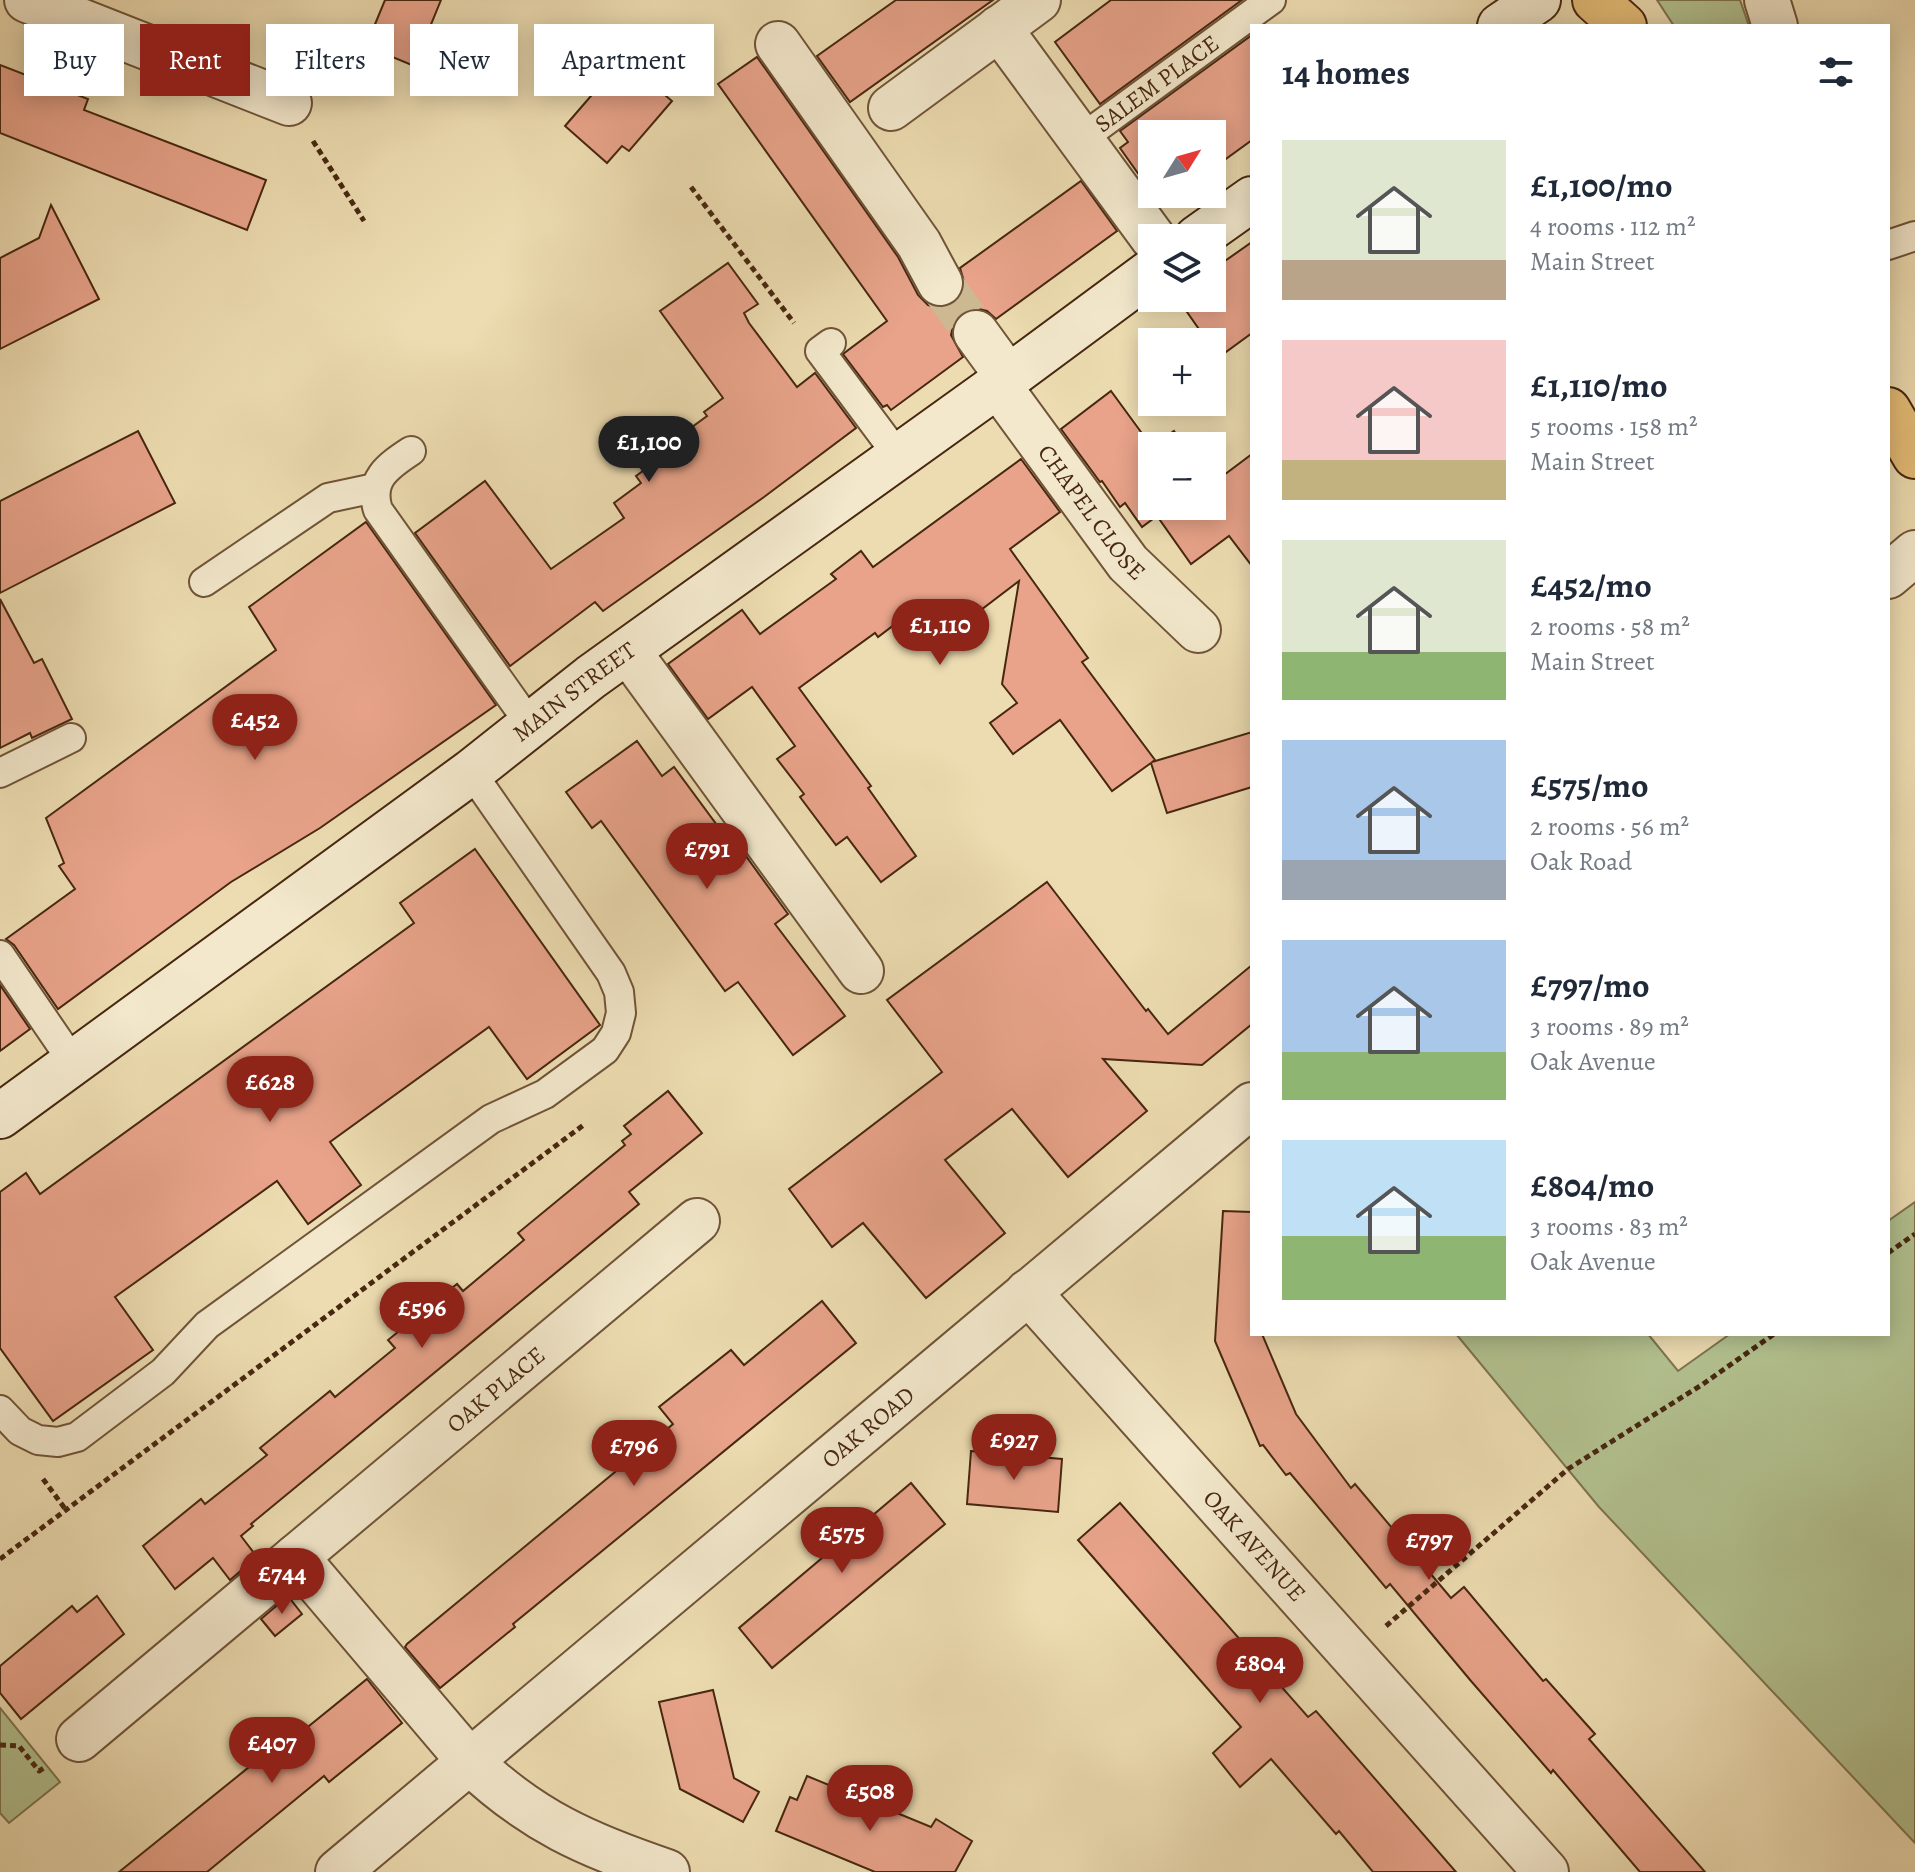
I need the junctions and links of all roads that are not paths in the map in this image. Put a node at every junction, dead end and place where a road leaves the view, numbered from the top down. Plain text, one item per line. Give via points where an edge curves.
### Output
1 (27, 0) edge
2 (1038, 0) edge
3 (1271, 0) edge
4 (1538, 0) edge
5 (1595, 0) edge
6 (1503, 24) edge
7 (1622, 24) edge
8 (999, 28) junction
9 (778, 44) dead end
10 (289, 103) road end
11 (891, 108) dead end
12 (1081, 139) junction
13 (1250, 200) edge
14 (1143, 224) edge
15 (1217, 224) edge
16 (1915, 236) edge
17 (1890, 244) edge
18 (1138, 281) edge
19 (940, 283) tunnel mouth
20 (976, 333) tunnel mouth
21 (825, 347) road end
22 (1003, 381) junction
23 (1890, 413) edge
24 (411, 451) dead end
25 (1915, 456) edge
26 (899, 457) junction
27 (375, 488) junction
28 (1915, 553) edge
29 (1890, 574) edge
30 (204, 582) dead end
31 (1198, 630) dead end
32 (628, 651) junction
33 (530, 724) junction
34 (71, 738) dead end
35 (471, 772) junction
36 (0, 773) edge
37 (0, 955) edge
38 (861, 971) dead end
39 (73, 1062) junction
40 (1250, 1107) edge
41 (0, 1116) edge
42 (697, 1221) dead end
43 (1028, 1292) junction
44 (0, 1410) edge
45 (296, 1557) junction
46 (79, 1739) dead end
47 (470, 1762) junction
48 (338, 1872) edge
49 (667, 1872) edge
50 (1546, 1872) edge

1 - 10 street
2 - 8 street
3 - 12 lane, SALEM PLACE
4 - 6 street
5 - 7 main road
8 - 11 street
8 - 12 street, SALEM PLACE
9 - 19 street via 919,244
12 - 14 street, SALEM PLACE
13 - 15 street
16 - 17 lane
18 - 22 street, MAIN STREET
20 - 22 street, CHAPEL CLOSE
21 - 26 lane
22 - 26 street, MAIN STREET
22 - 31 street, CHAPEL CLOSE via 1128,563
23 - 25 main road
24 - 27 lane via 385,469
26 - 32 street, MAIN STREET
27 - 30 lane via 328,498
27 - 33 lane via 383,520
28 - 29 street
32 - 33 street, MAIN STREET
32 - 38 street
33 - 35 street, MAIN STREET
34 - 36 lane
35 - 39 street, MAIN STREET
35 - 44 lane via 611,973 621,1013 605,1050 545,1094 491,1119 207,1325 163,1372 77,1437 38,1440 20,1431
37 - 39 lane
39 - 41 street, MAIN STREET
40 - 43 street, OAK ROAD
42 - 45 street, OAK PLACE
43 - 47 street, OAK ROAD
43 - 50 street, OAK AVENUE
45 - 46 street, OAK PLACE
45 - 47 street
47 - 48 street, OAK ROAD
47 - 49 street via 548,1823

